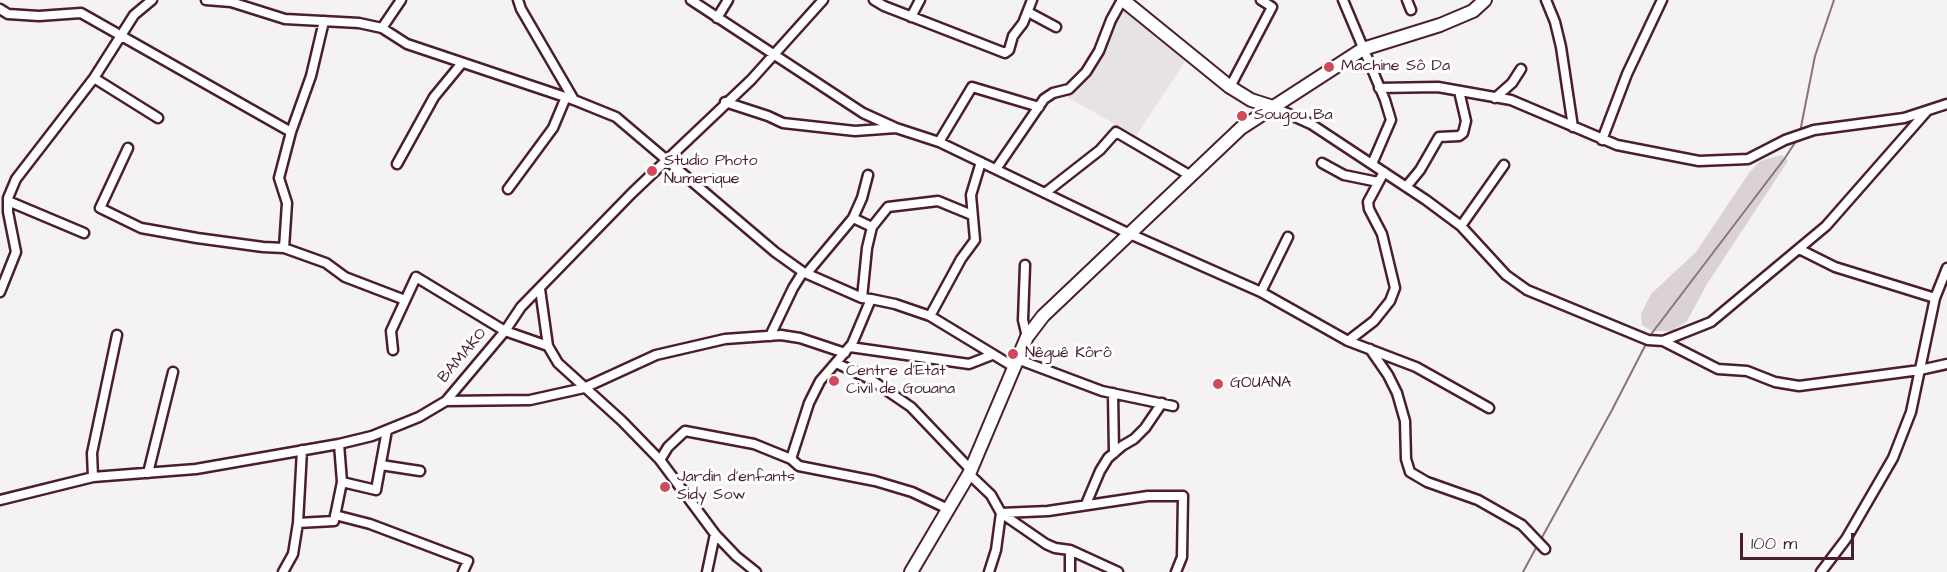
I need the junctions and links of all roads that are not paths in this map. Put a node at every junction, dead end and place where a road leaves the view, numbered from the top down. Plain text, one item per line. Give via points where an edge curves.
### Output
1 (152, 0) edge
2 (206, 0) edge
3 (401, 0) edge
4 (518, 0) edge
5 (728, 0) edge
6 (823, 0) edge
7 (874, 0) edge
8 (920, 0) edge
9 (1032, 0) edge
10 (1123, 0) edge
11 (1261, 0) edge
12 (1343, 0) edge
13 (1407, 0) edge
14 (1485, 0) edge
15 (1546, 0) edge
16 (1662, 0) edge
17 (231, 1) edge
18 (695, 1) edge
19 (0, 9) edge
20 (1411, 10) dead end
21 (1028, 12) junction
22 (911, 17) junction
23 (717, 18) junction
24 (324, 21) junction
25 (1056, 27) dead end
26 (382, 28) junction
27 (121, 36) junction
28 (1363, 49) junction
29 (772, 55) junction
30 (462, 63) junction
31 (1521, 69) dead end
32 (94, 78) junction
33 (1230, 87) junction
34 (1379, 88) junction
35 (1459, 91) junction
36 (1495, 98) junction
37 (570, 99) junction
38 (725, 102) junction
39 (1947, 104) edge
40 (1039, 107) junction
41 (1273, 107) junction
42 (1928, 111) junction
43 (158, 118) dead end
44 (1573, 127) junction
45 (896, 128) junction
46 (291, 132) junction
47 (1602, 140) junction
48 (939, 142) junction
49 (128, 148) dead end
50 (667, 160) junction
51 (981, 162) junction
52 (397, 164) dead end
53 (1322, 164) dead end
54 (1372, 164) junction
55 (1504, 165) dead end
56 (996, 169) junction
57 (1384, 172) junction
58 (868, 175) dead end
59 (1191, 176) junction
60 (1378, 182) junction
61 (1406, 187) junction
62 (508, 189) dead end
63 (1045, 193) junction
64 (8, 201) junction
65 (972, 215) junction
66 (853, 218) junction
67 (1461, 226) junction
68 (872, 227) junction
69 (84, 233) dead end
70 (1130, 234) junction
71 (1288, 237) dead end
72 (284, 248) junction
73 (1799, 249) junction
74 (1025, 265) dead end
75 (1947, 268) edge
76 (805, 272) junction
77 (540, 289) junction
78 (0, 292) edge
79 (1261, 292) junction
80 (866, 298) junction
81 (1935, 298) junction
82 (405, 300) junction
83 (930, 316) junction
84 (504, 331) junction
85 (117, 335) dead end
86 (770, 336) junction
87 (1027, 337) junction
88 (1348, 341) junction
89 (1663, 341) junction
90 (548, 346) junction
91 (1370, 348) junction
92 (393, 350) dead end
93 (847, 350) junction
94 (993, 355) junction
95 (836, 363) junction
96 (1016, 363) junction
97 (1947, 364) edge
98 (1920, 370) junction
99 (173, 372) dead end
100 (584, 388) junction
101 (1113, 393) junction
102 (446, 401) junction
103 (1162, 403) junction
104 (1173, 406) dead end
105 (1490, 408) dead end
106 (387, 430) junction
107 (339, 444) junction
108 (302, 450) junction
109 (1114, 453) junction
110 (791, 459) junction
111 (660, 460) junction
112 (381, 465) junction
113 (420, 471) dead end
114 (970, 472) junction
115 (148, 473) junction
116 (93, 477) junction
117 (342, 482) junction
118 (0, 500) edge
119 (1086, 504) junction
120 (948, 509) junction
121 (1001, 513) junction
122 (335, 515) junction
123 (298, 523) junction
124 (715, 534) junction
125 (1545, 549) dead end
126 (1070, 550) junction
127 (284, 572) edge
128 (463, 572) edge
129 (707, 572) edge
130 (756, 572) edge
131 (911, 572) edge
132 (989, 572) edge
133 (1070, 572) edge
134 (1118, 572) edge
135 (1176, 572) edge
136 (1821, 572) edge

1 - 27 street via 134,15
2 - 17 street
3 - 26 street
4 - 37 street
5 - 23 street
6 - 29 street, BAMAKO
7 - 22 street
8 - 22 street
9 - 21 street
10 - 33 street
10 - 40 street via 1099,51 1080,80 1069,89 1050,94
11 - 33 street via 1272,7
12 - 28 street
13 - 20 street
14 - 28 street via 1473,11 1448,22
15 - 44 street via 1561,47
16 - 47 street
17 - 24 street via 285,20
18 - 23 street
19 - 27 street via 8,14 39,16 81,13
21 - 22 street via 1005,53
21 - 25 street
23 - 29 street
24 - 26 street
24 - 46 street via 311,76
26 - 30 street via 407,44
27 - 32 street
27 - 46 street
28 - 34 street
28 - 41 street
29 - 38 street, BAMAKO
29 - 45 street via 863,113
30 - 37 street
30 - 52 street via 434,98
31 - 36 street
32 - 43 street
32 - 64 street via 16,179
33 - 41 street
34 - 35 street via 1438,87
34 - 54 street via 1390,120
35 - 36 street
35 - 61 street via 1466,121 1463,133 1439,137
36 - 44 street via 1511,100
37 - 50 street via 616,117
37 - 62 street
38 - 45 street via 783,123 855,131
38 - 50 street, BAMAKO
39 - 42 street
40 - 48 street via 972,87
40 - 56 street
41 - 54 street via 1311,124
41 - 59 street via 1241,128
42 - 47 street via 1814,130 1748,159 1699,160
42 - 73 street via 1826,226
44 - 47 street
45 - 48 street
46 - 72 street via 279,177 287,202
48 - 51 street
49 - 72 street via 100,208 141,228
50 - 76 street via 775,252
50 - 77 street, BAMAKO
51 - 56 street
51 - 65 street via 971,195
53 - 60 street via 1344,175
54 - 57 street
55 - 67 street
56 - 63 street
57 - 60 street
57 - 61 street
58 - 66 street
59 - 63 street via 1116,132 1101,150
59 - 70 street
60 - 88 street via 1368,202 1369,209 1382,234 1395,288 1384,310
61 - 67 street
63 - 70 street
64 - 69 street
64 - 78 street via 16,252
65 - 68 street via 938,201 888,207
65 - 83 street via 975,240
66 - 68 street
66 - 76 street
67 - 89 street via 1506,275 1527,290 1647,340
68 - 80 street via 867,248
70 - 79 street
70 - 87 street via 1043,316
71 - 79 street
72 - 82 street
73 - 81 street via 1835,267
73 - 89 street via 1711,322
74 - 87 street via 1023,320
75 - 81 street
76 - 80 street
76 - 86 street
77 - 84 street, BAMAKO
77 - 90 street
79 - 88 street
80 - 83 street
80 - 93 street
81 - 98 street
82 - 84 street via 416,277
82 - 92 street via 391,331
83 - 94 street
84 - 90 street
84 - 102 street, BAMAKO
85 - 116 street via 92,453
86 - 93 street via 800,338
86 - 100 street via 725,339 656,355
87 - 96 street
88 - 91 street
89 - 98 street via 1718,369 1747,371 1774,382 1799,386
90 - 100 street via 558,363
91 - 105 street via 1416,367
91 - 125 street via 1396,393 1405,421 1410,472 1478,500 1522,525
93 - 94 street via 969,364
93 - 95 street
94 - 96 street
95 - 110 street via 819,381
95 - 114 street via 870,379 911,407
96 - 101 street
96 - 114 street
97 - 98 street
98 - 136 street via 1911,412 1893,458
99 - 115 street
100 - 102 street via 530,400
100 - 111 street
101 - 103 street
101 - 109 street
102 - 106 street, BAMAKO
103 - 104 street
103 - 109 street via 1145,428
106 - 107 street, BAMAKO
106 - 112 street
107 - 108 street, BAMAKO
107 - 117 street
108 - 115 street, BAMAKO via 196,469
108 - 123 street
109 - 119 street via 1100,471
110 - 111 street via 754,444 685,431
110 - 120 street via 799,466 912,492
111 - 124 street
112 - 113 street
112 - 117 street via 376,490
114 - 120 street
114 - 121 street
115 - 116 street, BAMAKO
116 - 118 street, BAMAKO
117 - 122 street
119 - 121 street
119 - 135 street via 1183,496 1182,557
120 - 131 street
121 - 126 street via 1046,544
121 - 132 street
122 - 123 street via 334,521
122 - 128 street via 468,561
123 - 127 street via 293,554
124 - 129 street
124 - 130 street
126 - 133 street
126 - 134 street

